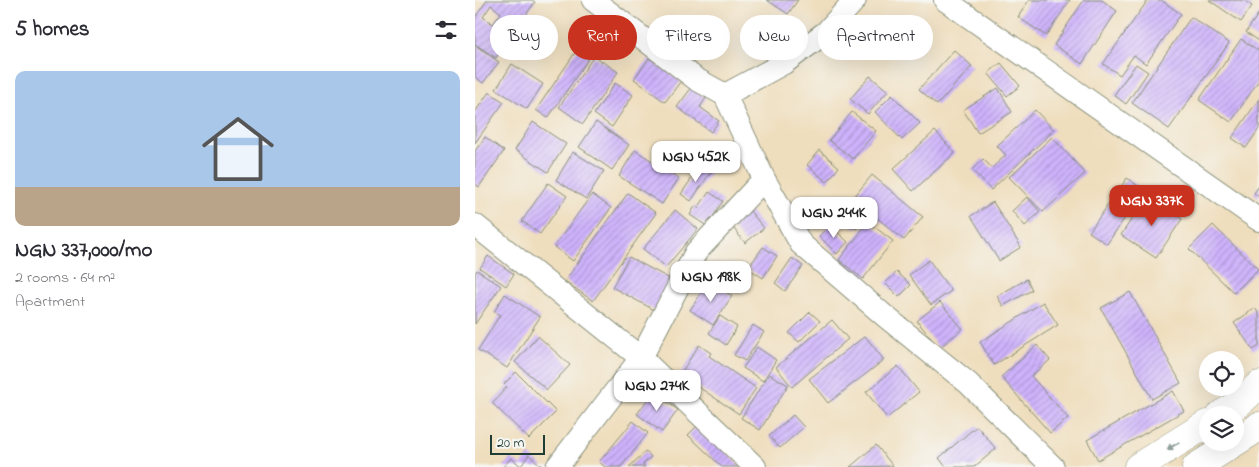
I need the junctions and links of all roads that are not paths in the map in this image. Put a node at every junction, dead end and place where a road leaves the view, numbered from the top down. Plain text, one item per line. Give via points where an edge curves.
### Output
1 (593, 0) edge
2 (855, 0) edge
3 (945, 0) edge
4 (725, 96) junction
5 (764, 179) junction
6 (1259, 220) edge
7 (475, 225) edge
8 (641, 358) junction
9 (1259, 385) edge
10 (1234, 406) edge
11 (1199, 429) edge
12 (1257, 433) edge
13 (557, 467) edge
14 (755, 467) edge
15 (1053, 467) edge
16 (1138, 467) edge
17 (1196, 467) edge

1 - 4 street via 696,79
2 - 4 street via 827,32 784,63
3 - 6 street
4 - 5 street
5 - 8 street via 696,252
5 - 15 street via 801,244 968,383
7 - 8 street
8 - 13 street
8 - 14 street
9 - 10 street
11 -> 16 street
12 - 17 street

